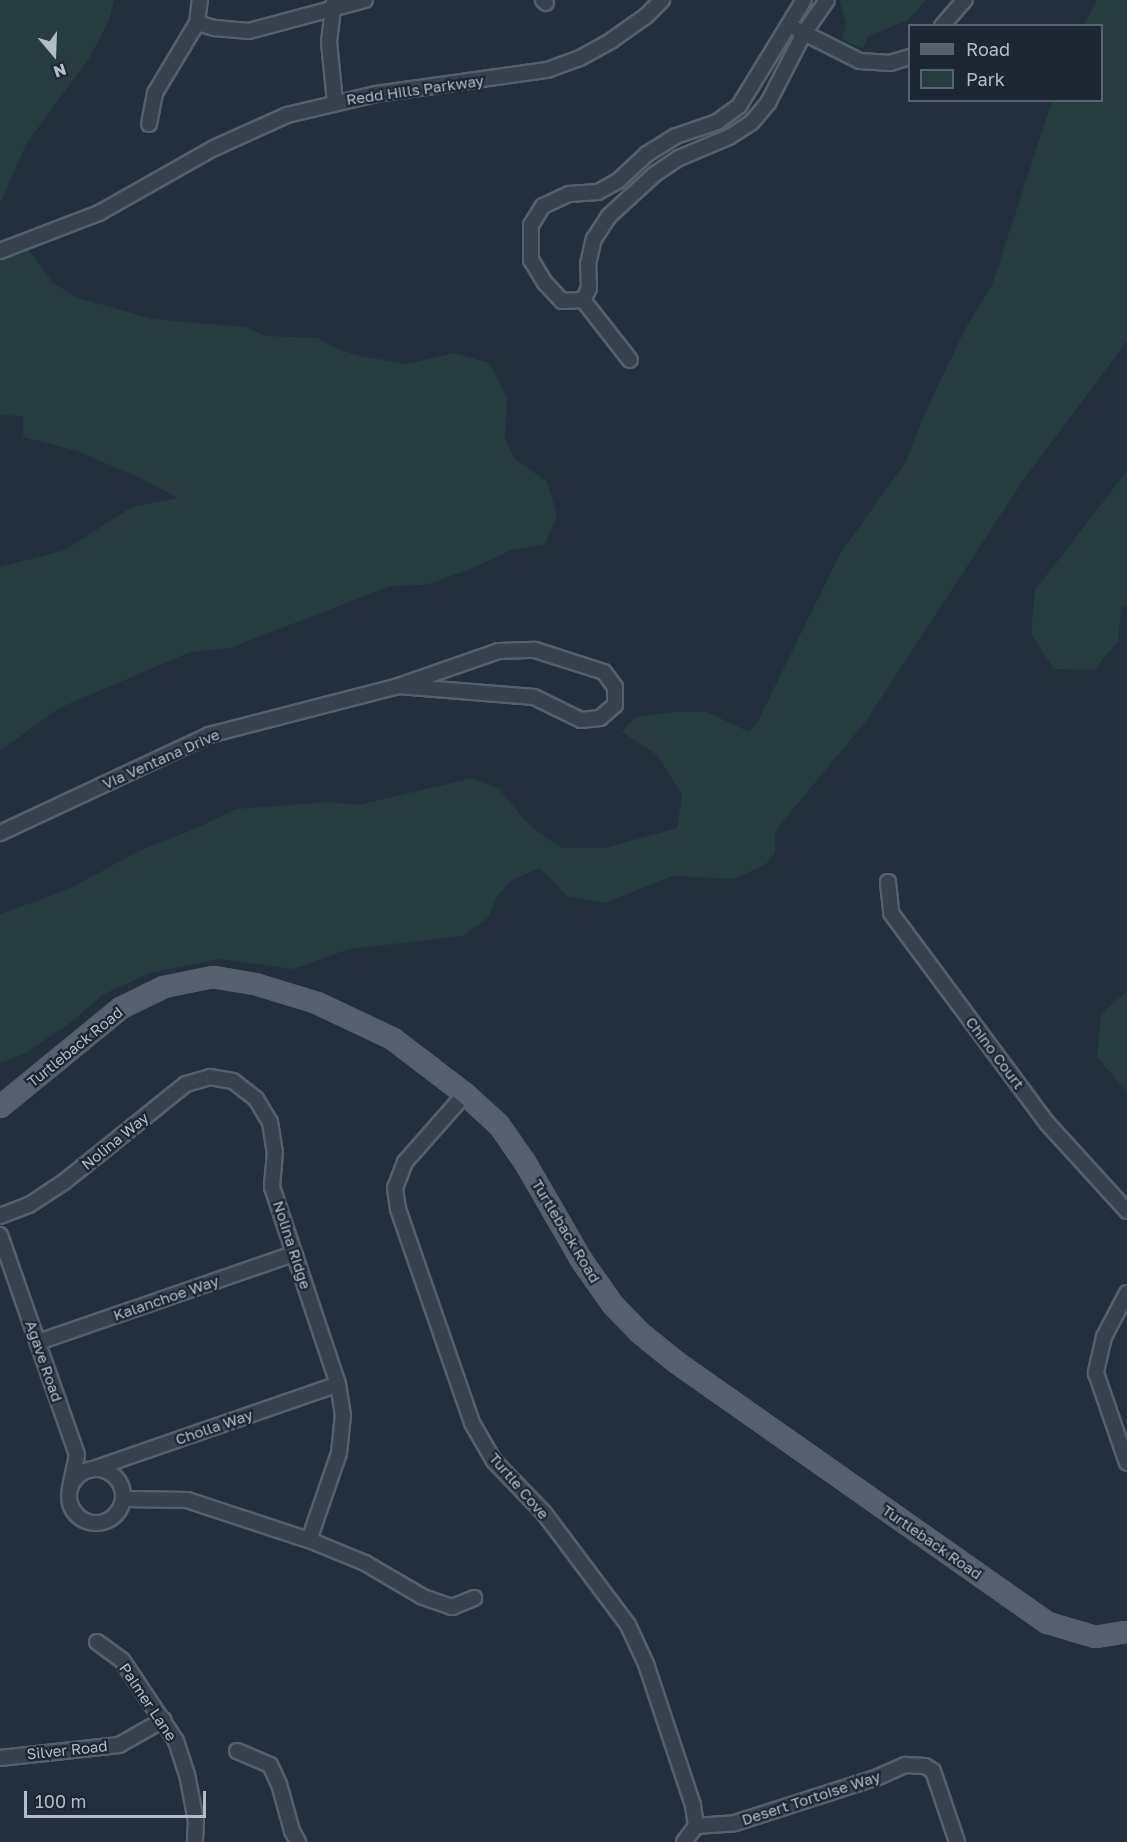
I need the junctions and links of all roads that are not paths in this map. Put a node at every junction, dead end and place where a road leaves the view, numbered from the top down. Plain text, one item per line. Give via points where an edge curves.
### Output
1 (200, 0) edge
2 (365, 0) edge
3 (662, 0) edge
4 (804, 0) edge
5 (827, 0) edge
6 (965, 0) edge
7 (334, 3) edge
8 (197, 23) junction
9 (789, 24) junction
10 (944, 24) edge
11 (804, 33) junction
12 (908, 57) edge
13 (335, 102) junction
14 (149, 124) dead end
15 (0, 251) edge
16 (583, 300) junction
17 (630, 360) dead end
18 (398, 686) junction
19 (0, 833) edge
20 (888, 882) dead end
21 (233, 1081) joint
22 (465, 1094) junction
23 (0, 1107) edge
24 (1127, 1210) edge
25 (0, 1216) edge
26 (0, 1235) edge
27 (294, 1254) junction
28 (1127, 1293) edge
29 (38, 1342) junction
30 (338, 1384) junction
31 (1127, 1463) edge
32 (90, 1470) junction
33 (70, 1488) junction
34 (123, 1499) junction
35 (309, 1540) junction
36 (474, 1598) dead end
37 (1127, 1632) edge
38 (97, 1642) dead end
39 (163, 1720) junction
40 (237, 1751) dead end
41 (0, 1758) edge
42 (696, 1826) junction
43 (195, 1842) edge
44 (298, 1842) edge
45 (684, 1842) edge
46 (957, 1842) edge

1 - 8 street
2 - 7 street
3 - 13 street, Redd Hills Parkway via 612,40 547,70
4 - 9 street
5 - 11 street
6 - 10 street
7 - 8 street via 249,31
7 - 13 street via 329,42
8 - 14 street via 155,93
9 - 11 street
9 - 16 street via 739,106 717,122 676,136 598,192 569,194 543,206 531,225 531,260 544,283 562,301
11 - 12 street via 860,61 890,63
11 - 16 street via 768,103 752,122 671,163 609,216 594,239 588,264 589,288
13 - 15 street, Redd Hills Parkway via 287,115 214,147 99,213
16 - 17 street
18 - 18 street, Via Ventana Drive via 534,697 581,720 600,718 615,705 615,687 604,672 534,650 499,651
18 - 19 street, Via Ventana Drive via 209,735
20 - 24 street, Chino Court via 891,913 1047,1123
21 - 25 street, Nolina Way via 210,1077 186,1084 64,1182 29,1205
21 - 27 street, Nolina Ridge via 256,1099 270,1122 275,1152 273,1186
22 - 23 main road, Turtleback Road via 393,1038 328,1008 255,984 213,977 164,987 121,1008
22 - 37 main road, Turtleback Road via 499,1125 582,1261 613,1305 639,1332 1048,1623 1095,1637
22 - 42 street, Turtle Cove via 405,1162 395,1188 398,1209 472,1423 494,1461 544,1513 628,1625 646,1664 693,1805
26 - 29 street, Agave Road
27 - 29 street, Kalanchoe Way
27 - 30 street, Nolina Ridge
28 - 31 street via 1104,1337 1096,1373
29 - 33 street, Agave Road via 77,1455
30 - 32 street, Cholla Way
30 - 35 street, Nolina Ridge via 343,1415 339,1453
32 - 33 street via 81,1474
32 - 34 street via 114,1476
33 - 34 street via 71,1506 86,1522 108,1521 116,1515
34 - 35 street via 187,1500
35 - 36 street via 365,1563 423,1597 452,1607
38 - 39 street, Palmer Lane via 122,1660
39 - 41 street, Silver Road via 119,1745
39 - 43 street, Palmer Lane via 176,1741 187,1774 196,1821
40 - 44 street via 270,1765
42 - 45 street
42 - 46 street, Desert Tortoise Way via 735,1823 905,1765 925,1766 933,1771

